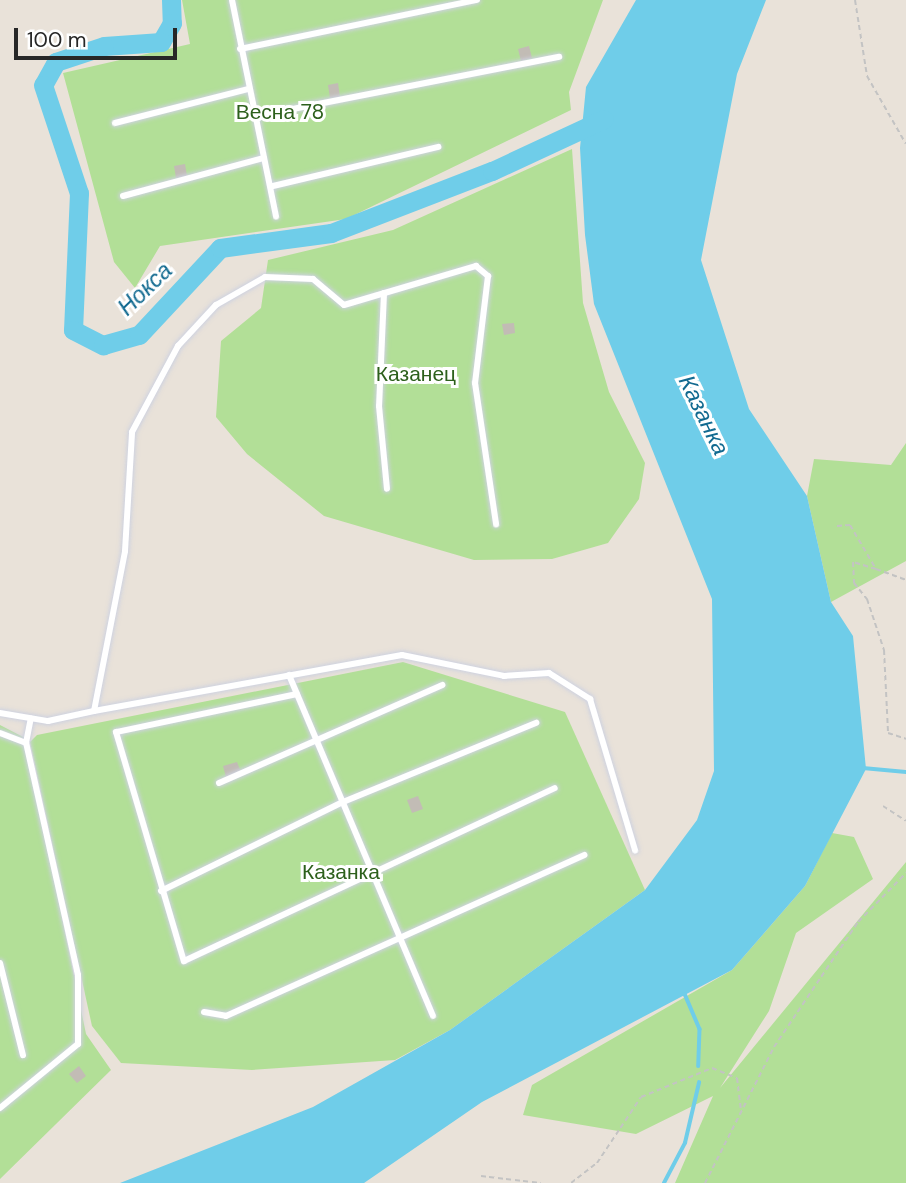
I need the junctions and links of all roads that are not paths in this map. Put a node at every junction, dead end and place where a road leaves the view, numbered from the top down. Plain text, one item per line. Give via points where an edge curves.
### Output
1 (232, 0) edge
2 (477, 0) edge
3 (240, 49) junction
4 (559, 57) dead end
5 (248, 89) junction
6 (257, 116) junction
7 (115, 123) dead end
8 (438, 147) dead end
9 (264, 158) junction
10 (273, 186) junction
11 (122, 196) dead end
12 (276, 217) dead end
13 (384, 293) junction
14 (387, 489) dead end
15 (496, 524) dead end
16 (289, 675) junction
17 (442, 685) dead end
18 (297, 694) junction
19 (94, 710) junction
20 (0, 713) edge
21 (31, 718) junction
22 (536, 723) dead end
23 (0, 733) edge
24 (319, 736) junction
25 (26, 743) junction
26 (219, 783) dead end
27 (555, 788) dead end
28 (343, 802) junction
29 (635, 850) dead end
30 (585, 855) dead end
31 (372, 869) junction
32 (161, 891) junction
33 (399, 935) junction
34 (0, 963) edge
35 (204, 1012) dead end
36 (433, 1016) dead end
37 (23, 1055) dead end
38 (0, 1108) edge

1 - 3 lane
2 - 3 lane
3 - 5 lane
4 - 6 lane
5 - 6 lane
5 - 7 lane
6 - 9 lane
8 - 10 lane
9 - 10 lane
9 - 11 lane
10 - 12 lane
13 - 14 lane via 379,406
13 - 15 lane via 477,266 488,276 475,383
13 - 19 lane via 344,305 313,279 265,276 216,305 178,346 132,432 125,551
16 - 18 lane
16 - 19 lane
16 - 29 lane via 402,655 504,676 549,673 590,699
17 - 24 lane
18 - 24 lane
18 - 32 lane via 116,732
19 - 21 lane via 48,721
20 - 21 lane
21 - 25 lane
22 - 28 lane
23 - 25 lane
24 - 26 lane
24 - 28 lane
25 - 38 lane via 78,975 78,1044
27 - 31 lane
28 - 31 lane
28 - 32 lane
30 - 33 lane
31 - 32 lane via 184,961
31 - 33 lane
33 - 35 lane via 226,1016
33 - 36 lane
34 - 37 lane

